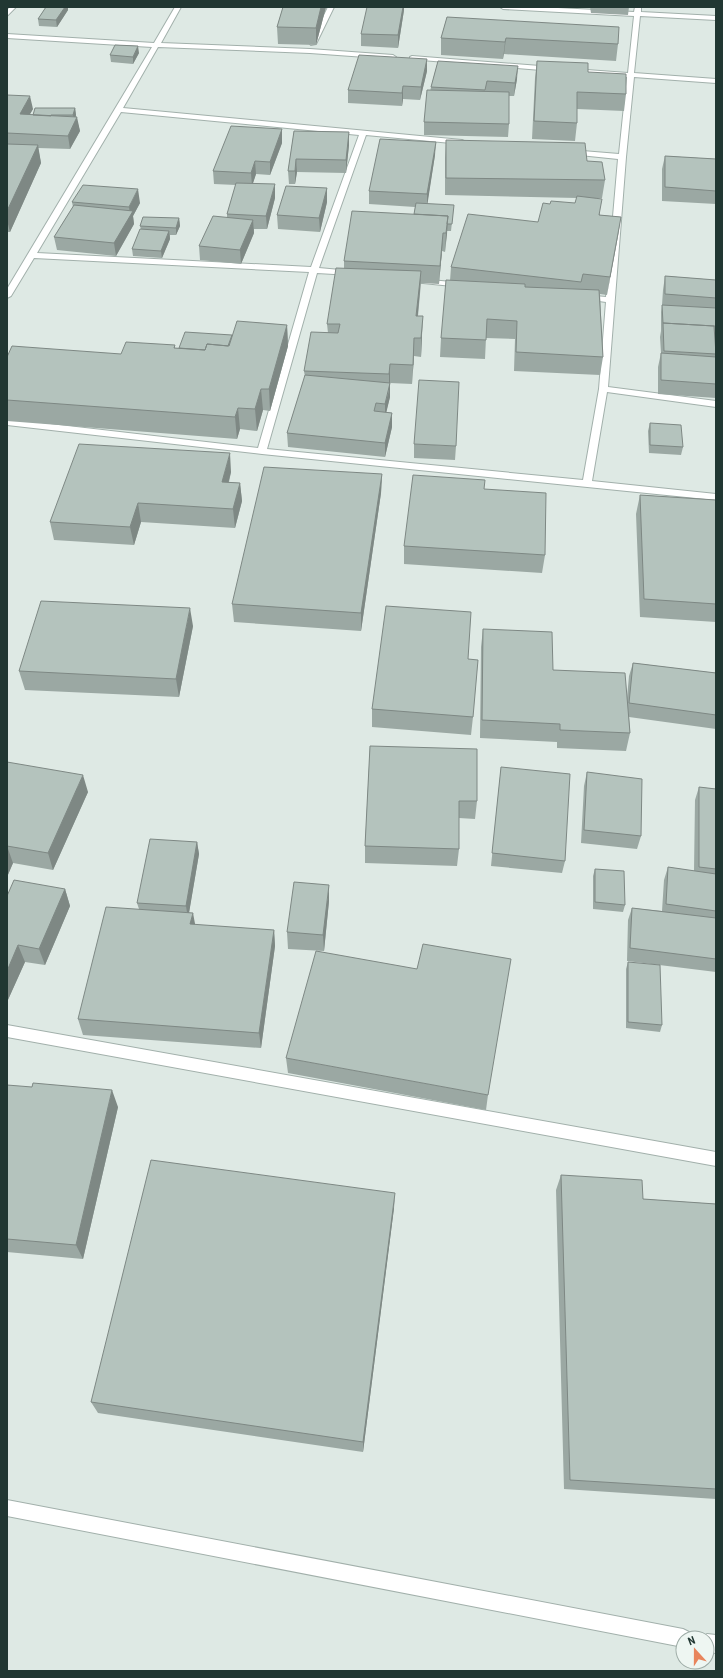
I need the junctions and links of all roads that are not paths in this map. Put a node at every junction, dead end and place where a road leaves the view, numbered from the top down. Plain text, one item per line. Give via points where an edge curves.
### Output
1 (13, 7) edge
2 (178, 7) edge
3 (331, 7) edge
4 (503, 7) edge
5 (638, 7) edge
6 (7, 14) edge
7 (637, 15) junction
8 (716, 18) edge
9 (7, 36) edge
10 (157, 45) junction
11 (310, 51) junction
12 (561, 70) edge
13 (568, 70) edge
14 (631, 75) junction
15 (716, 81) edge
16 (119, 110) junction
17 (363, 133) junction
18 (473, 143) edge
19 (560, 151) edge
20 (622, 157) junction
21 (32, 254) junction
22 (314, 270) junction
23 (361, 274) edge
24 (416, 280) edge
25 (470, 286) edge
26 (7, 296) edge
27 (572, 296) edge
28 (611, 300) junction
29 (603, 389) junction
30 (716, 404) edge
31 (7, 422) edge
32 (262, 451) junction
33 (587, 484) junction
34 (716, 497) edge
35 (7, 1031) edge
36 (716, 1159) edge
37 (7, 1508) edge
38 (675, 1636) edge

1 - 6 street
2 - 10 street
3 - 11 street
4 - 7 street
5 - 7 street
7 - 8 street
7 - 14 street
9 - 10 street
10 - 11 street
10 - 16 street
11 - 12 street
13 - 14 street
14 - 15 street
14 - 20 street
16 - 17 street
16 - 21 street
17 - 18 street
17 - 22 street
19 - 20 street
20 - 28 street
21 - 22 street
21 - 26 street
22 - 23 street
22 - 32 street
24 - 25 street
27 - 28 street
28 - 29 street
29 - 30 street
29 - 33 street
31 - 32 street
32 - 33 street
33 - 34 street
35 - 36 street
37 - 38 street

